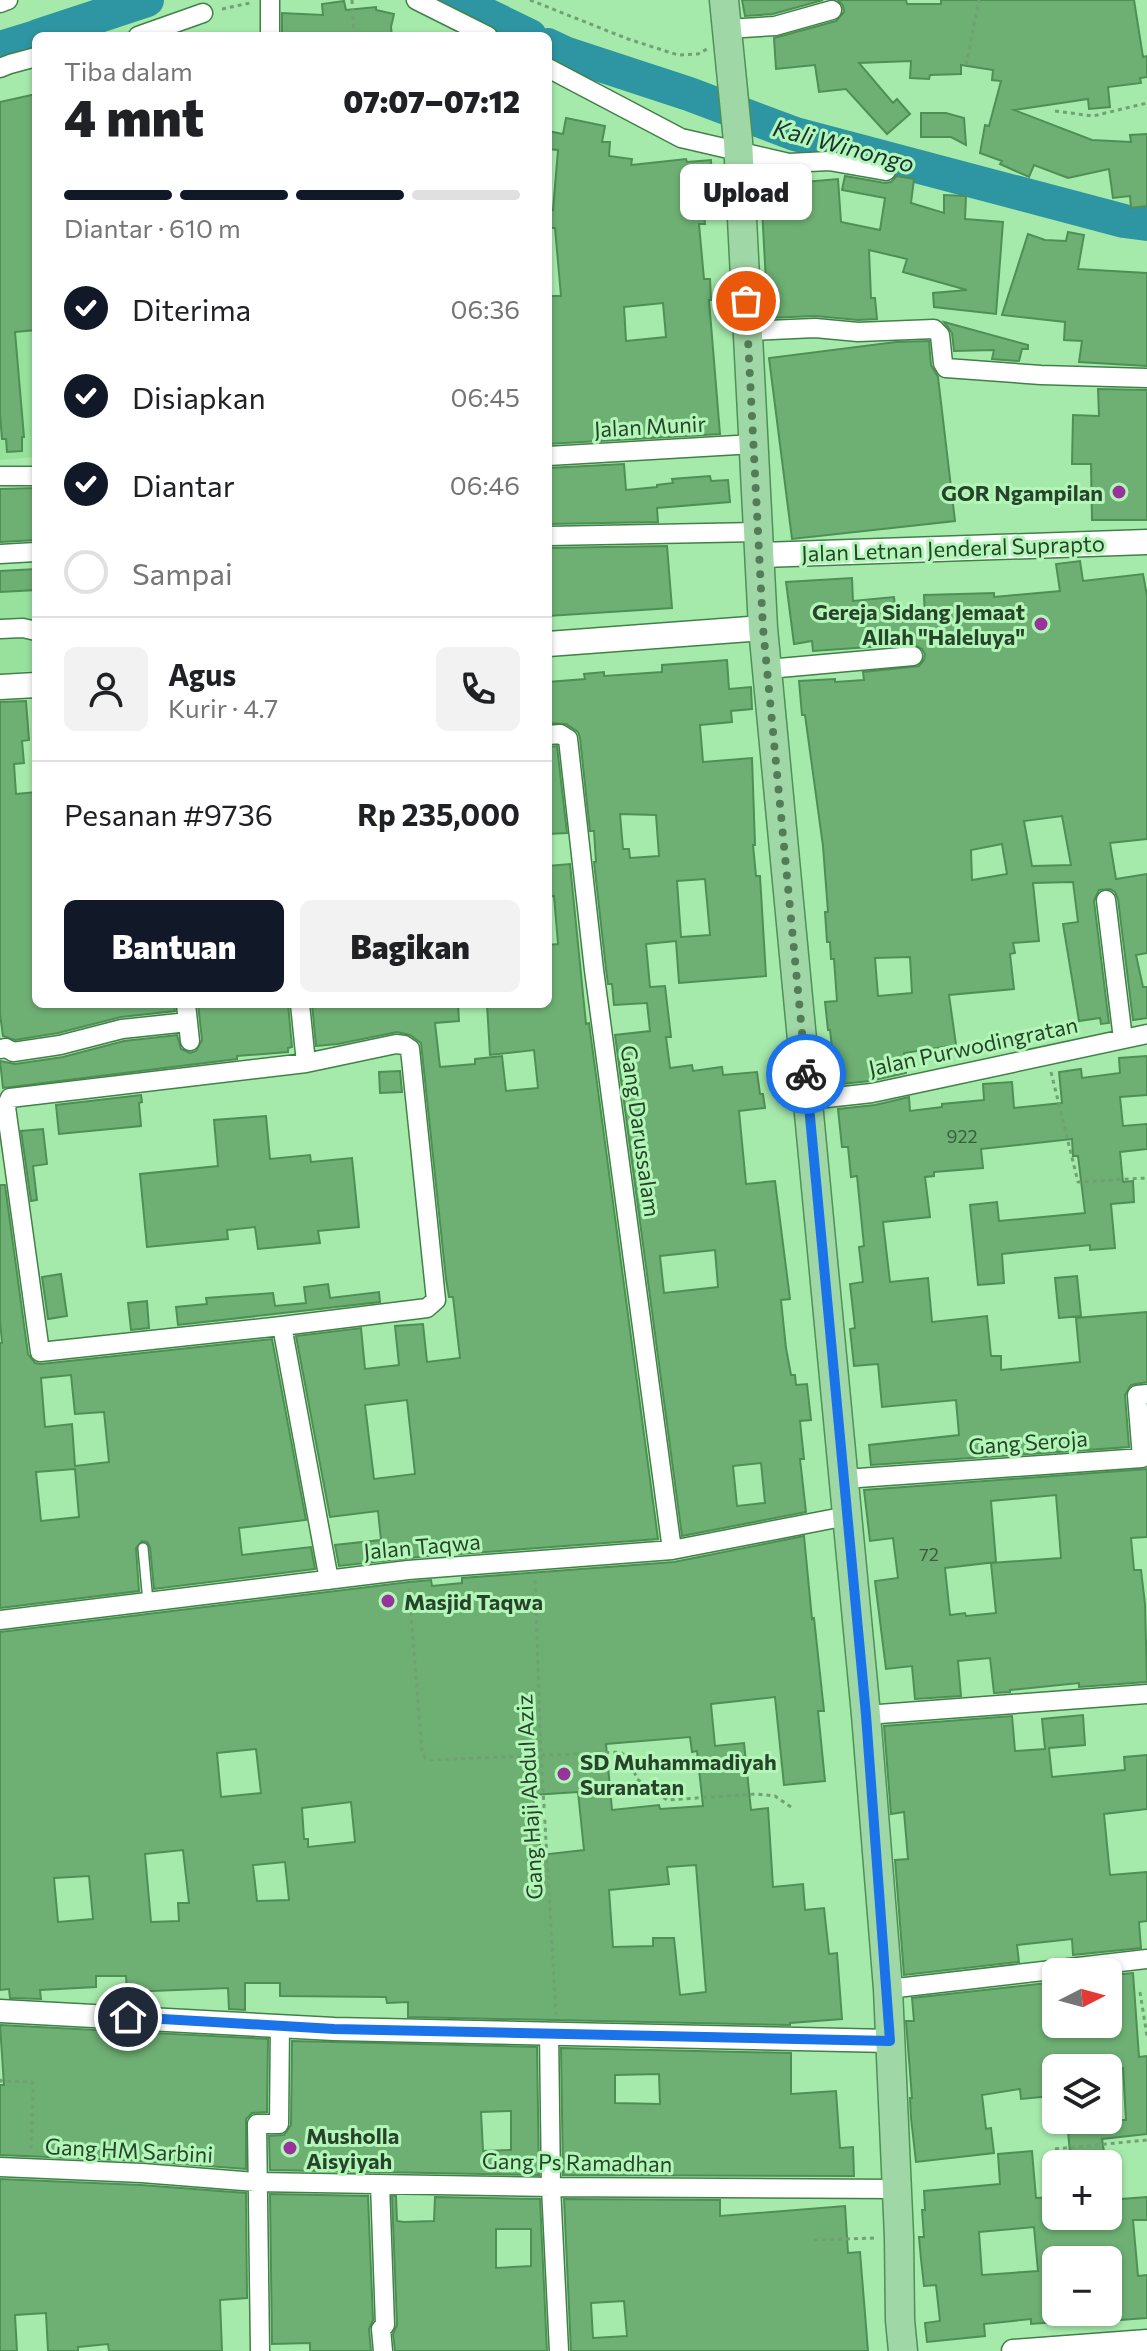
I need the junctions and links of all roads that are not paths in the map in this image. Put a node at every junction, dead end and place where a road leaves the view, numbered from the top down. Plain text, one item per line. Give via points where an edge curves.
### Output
1 (8, 0) edge
2 (416, 0) edge
3 (724, 0) edge
4 (262, 1) edge
5 (0, 3) edge
6 (832, 10) dead end
7 (203, 13) road end
8 (149, 32) edge
9 (269, 32) edge
10 (480, 32) edge
11 (728, 44) junction
12 (32, 58) edge
13 (0, 68) edge
14 (552, 70) edge
15 (738, 146) junction
16 (886, 171) dead end
17 (748, 331) junction
18 (1147, 378) edge
19 (754, 444) junction
20 (552, 456) edge
21 (0, 476) edge
22 (32, 476) edge
23 (552, 536) edge
24 (1147, 542) edge
25 (759, 543) junction
26 (32, 552) edge
27 (0, 554) edge
28 (763, 628) junction
29 (0, 629) edge
30 (32, 630) edge
31 (552, 644) edge
32 (913, 656) dead end
33 (768, 669) junction
34 (32, 685) edge
35 (0, 687) edge
36 (552, 735) edge
37 (1106, 900) dead end
38 (300, 1008) edge
39 (187, 1013) edge
40 (1147, 1034) edge
41 (1123, 1039) junction
42 (190, 1041) dead end
43 (0, 1049) edge
44 (306, 1063) junction
45 (808, 1100) junction
46 (8, 1169) edge
47 (282, 1326) junction
48 (1147, 1394) edge
49 (844, 1479) junction
50 (847, 1516) junction
51 (143, 1548) dead end
52 (672, 1550) junction
53 (329, 1580) junction
54 (148, 1602) junction
55 (0, 1620) edge
56 (1147, 1694) edge
57 (866, 1715) junction
58 (1147, 1959) edge
59 (888, 1989) junction
60 (0, 2011) edge
61 (280, 2025) junction
62 (553, 2032) junction
63 (890, 2041) junction
64 (0, 2167) edge
65 (256, 2182) junction
66 (380, 2184) junction
67 (551, 2187) junction
68 (897, 2189) junction
69 (1147, 2341) edge
70 (260, 2351) edge
71 (383, 2351) edge
72 (559, 2351) edge
73 (903, 2351) edge
74 (1013, 2351) edge

1 - 5 street
2 - 10 street
3 - 11 main road
4 - 9 street
6 - 11 street
7 - 8 street
11 - 15 main road
12 - 13 street
14 - 15 street via 681,138
15 - 16 street via 789,163 829,161
15 - 17 main road
17 - 18 street via 934,329 946,368
17 - 19 main road
19 - 20 street, Jalan Munir
19 - 25 main road
21 - 22 street
23 - 25 street
24 - 25 main road, Jalan Letnan Jenderal Suprapto
25 - 28 main road
26 - 27 street
28 - 31 main road
28 - 33 main road
29 - 30 street
32 - 33 street
33 - 45 main road
34 - 35 main road
36 - 52 street, Gang Darussalam via 568,739
37 - 41 street
38 - 44 street
39 - 42 street
39 - 43 street via 60,1045
40 - 41 street, Jalan Purwodingratan
41 - 45 street, Jalan Purwodingratan via 872,1093
44 - 46 street via 13,1096 6,1107
44 - 47 street via 396,1044 410,1049 436,1300 427,1308
45 - 49 main road
46 - 47 street via 40,1352
47 - 53 street
48 - 49 street, Gang Seroja via 1137,1395 1142,1458
49 - 50 main road
50 - 52 street, Jalan Taqwa
50 - 57 main road
51 - 54 lane
52 - 53 street, Jalan Taqwa
53 - 54 street, Jalan Taqwa
54 - 55 street, Jalan Taqwa
56 - 57 street
57 - 59 main road
58 - 59 street
59 - 63 main road
60 - 61 street
61 - 62 street
61 - 65 street via 279,2124 257,2124
62 - 63 street
62 - 67 street
63 - 68 main road
64 - 65 street, Gang HM Sarbini
65 - 66 street, Gang Ps Ramadhan
65 - 70 street
66 - 67 street, Gang Ps Ramadhan
66 - 71 street
67 - 68 street, Gang Ps Ramadhan
67 - 72 street
68 - 73 main road
69 - 74 street

